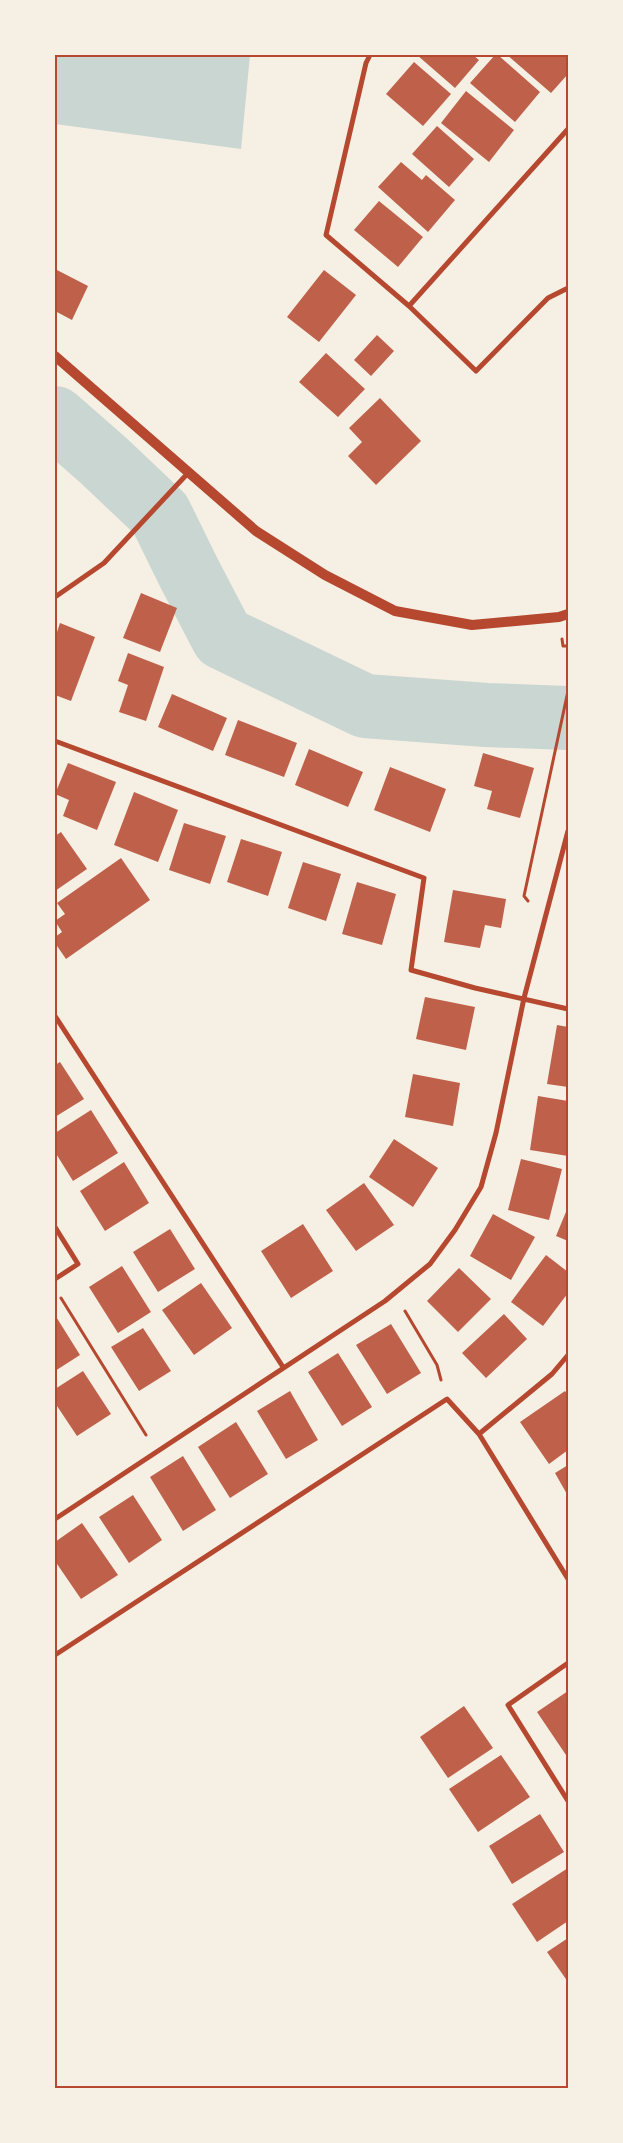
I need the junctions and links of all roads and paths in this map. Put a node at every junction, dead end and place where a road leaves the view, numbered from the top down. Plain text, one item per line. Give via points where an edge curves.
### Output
1 (370, 55) edge
2 (568, 130) edge
3 (568, 288) edge
4 (409, 306) junction
5 (55, 356) edge
6 (188, 473) junction
7 (55, 597) edge
8 (568, 614) edge
9 (568, 691) edge
10 (55, 741) edge
11 (568, 831) edge
12 (545, 920) junction
13 (524, 998) junction
14 (568, 1009) edge
15 (55, 1016) edge
16 (55, 1228) edge
17 (55, 1278) edge
18 (394, 1293) junction
19 (60, 1297) dead end
20 (568, 1355) edge
21 (437, 1365) dead end
22 (283, 1367) junction
23 (479, 1434) junction
24 (156, 1452) junction
25 (55, 1519) edge
26 (568, 1579) edge
27 (55, 1655) edge
28 (568, 1663) edge
29 (568, 1802) edge

1 - 4 street via 326,235
2 - 4 street
3 - 4 street via 548,298 476,371
5 - 6 main road
6 - 7 street via 104,563
6 - 8 main road via 256,531 325,576 395,611 472,625
9 - 12 path via 524,896
10 - 13 street via 424,878 410,970
11 - 12 street
12 - 13 street
13 - 14 street
13 - 18 street via 496,1133 481,1187 456,1230 430,1264
15 - 22 street
16 - 17 street via 78,1264
18 - 21 path
18 - 22 street
19 - 24 path
20 - 23 street via 552,1374
22 - 24 street
23 - 26 street
23 - 27 street via 447,1399
24 - 25 street
28 - 29 street via 508,1705

